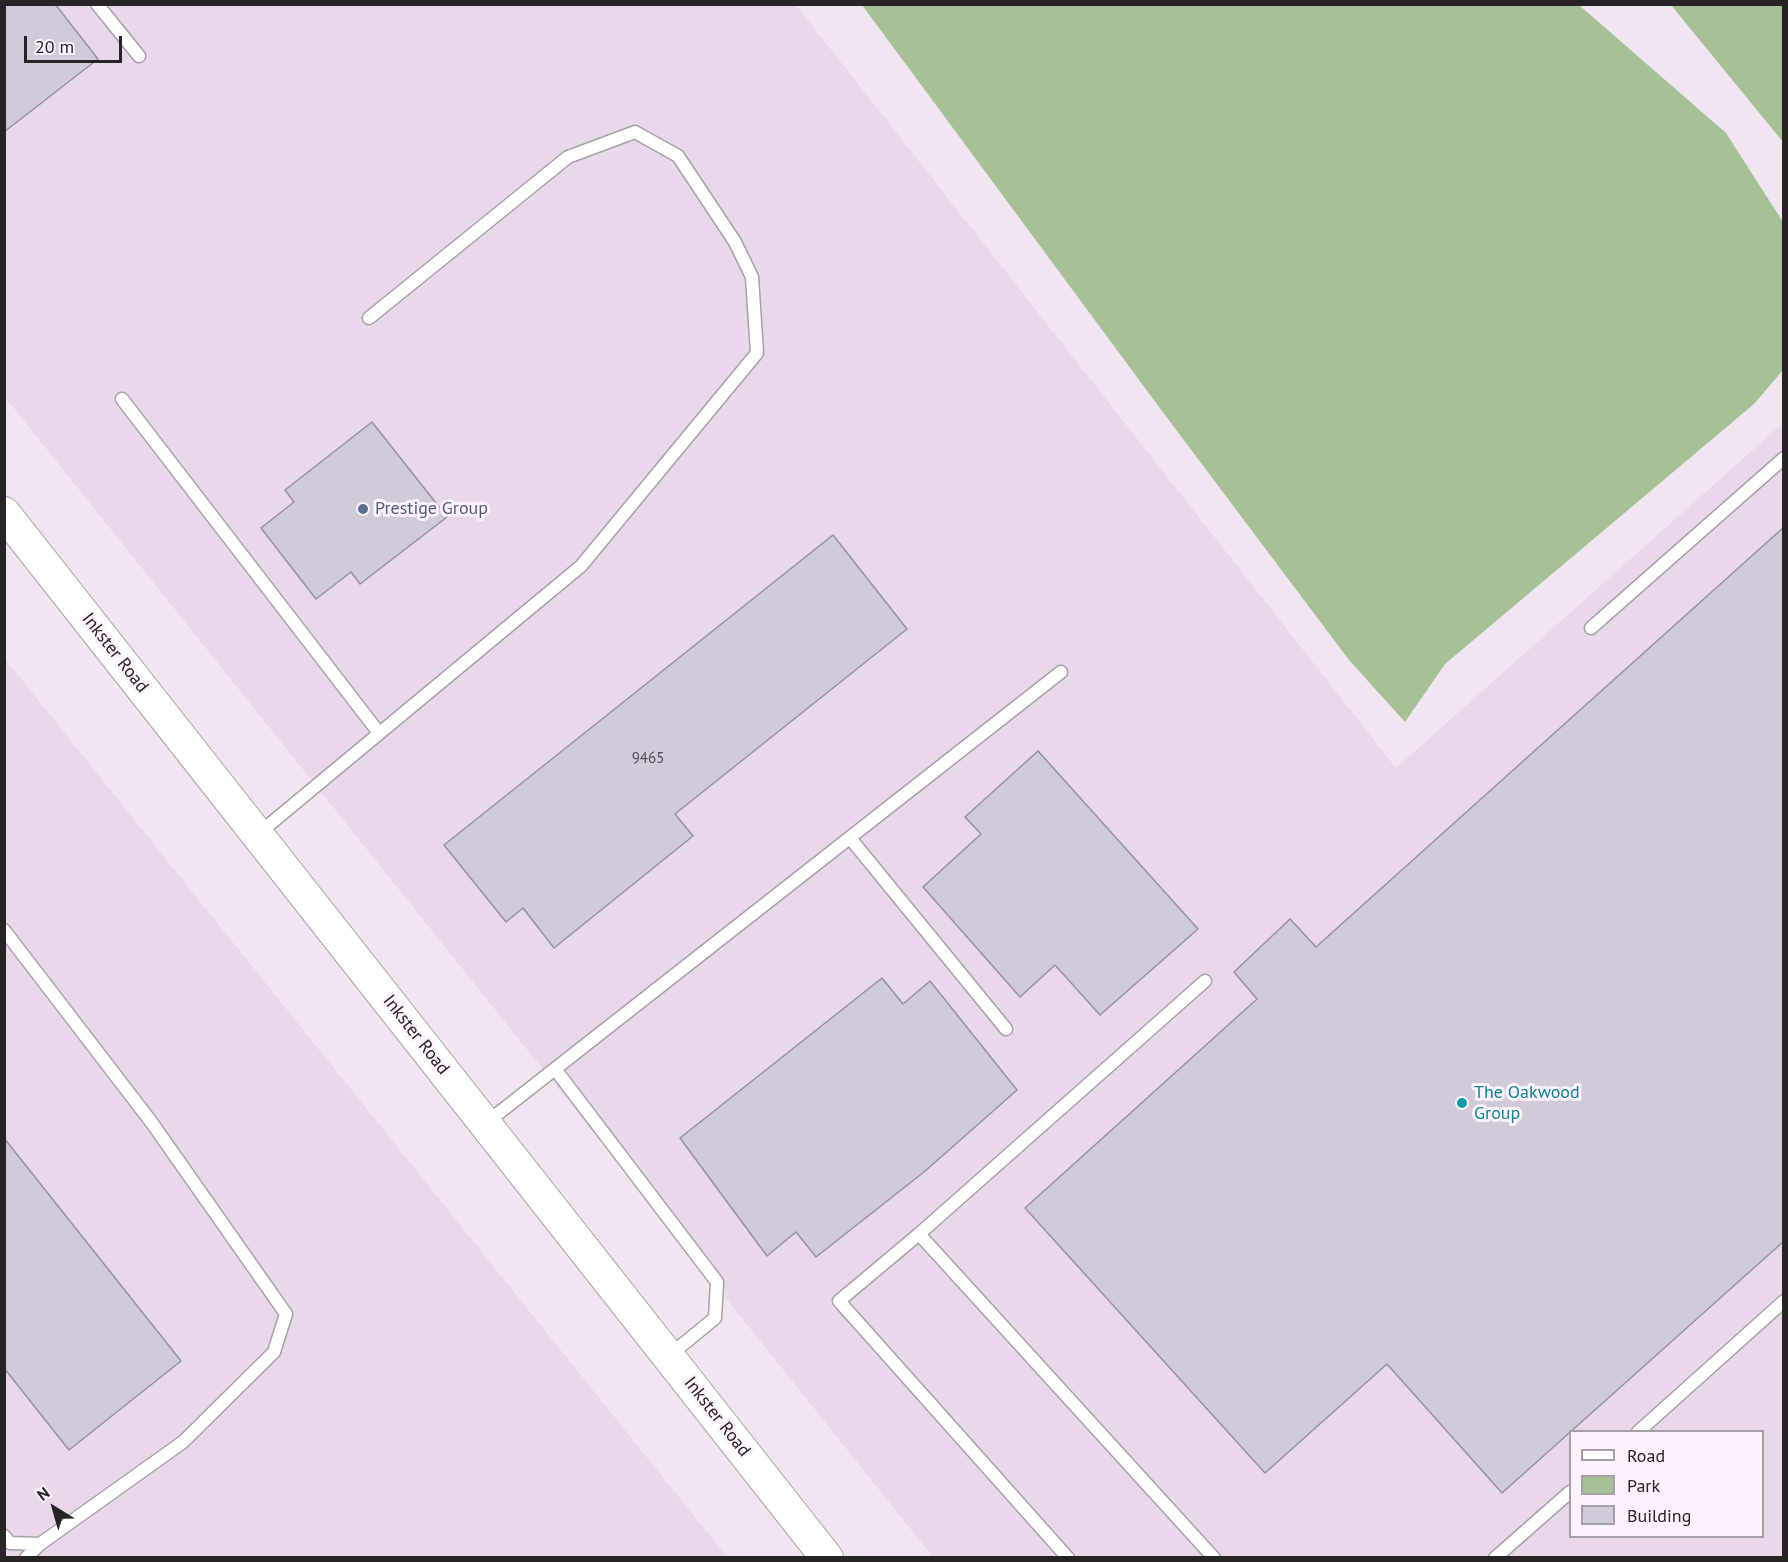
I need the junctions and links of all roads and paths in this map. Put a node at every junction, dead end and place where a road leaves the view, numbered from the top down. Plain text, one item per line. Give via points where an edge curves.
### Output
1 (97, 4) edge
2 (140, 56) dead end
3 (369, 318) dead end
4 (122, 399) dead end
5 (1784, 458) edge
6 (4, 513) edge
7 (1591, 628) dead end
8 (1061, 672) dead end
9 (379, 733) junction
10 (258, 834) junction
11 (850, 838) junction
12 (4, 930) edge
13 (1205, 981) dead end
14 (1006, 1029) dead end
15 (555, 1069) junction
16 (486, 1123) junction
17 (919, 1234) junction
18 (1784, 1301) edge
19 (669, 1356) junction
20 (1639, 1430) edge
21 (1569, 1493) edge
22 (4, 1536) edge
23 (40, 1544) junction
24 (26, 1557) edge
25 (828, 1557) edge
26 (1068, 1557) edge
27 (1214, 1557) edge
28 (1496, 1557) edge

1 - 2 lane
3 - 9 lane via 568,157 635,132 678,156 735,242 752,277 756,353 581,566
4 - 9 lane
5 - 7 lane
6 - 10 street, Inkster Road
8 - 11 lane
9 - 10 lane
10 - 16 street, Inkster Road
11 - 14 lane
11 - 15 lane
12 - 23 lane via 152,1123 286,1314 274,1352 183,1442
13 - 17 lane
15 - 16 lane
15 - 19 lane via 717,1282 715,1318
16 - 19 street, Inkster Road
17 - 26 lane via 839,1301
17 - 27 lane
18 - 20 lane
19 - 25 street, Inkster Road
21 - 28 lane
22 - 23 lane via 10,1543
23 - 24 lane

